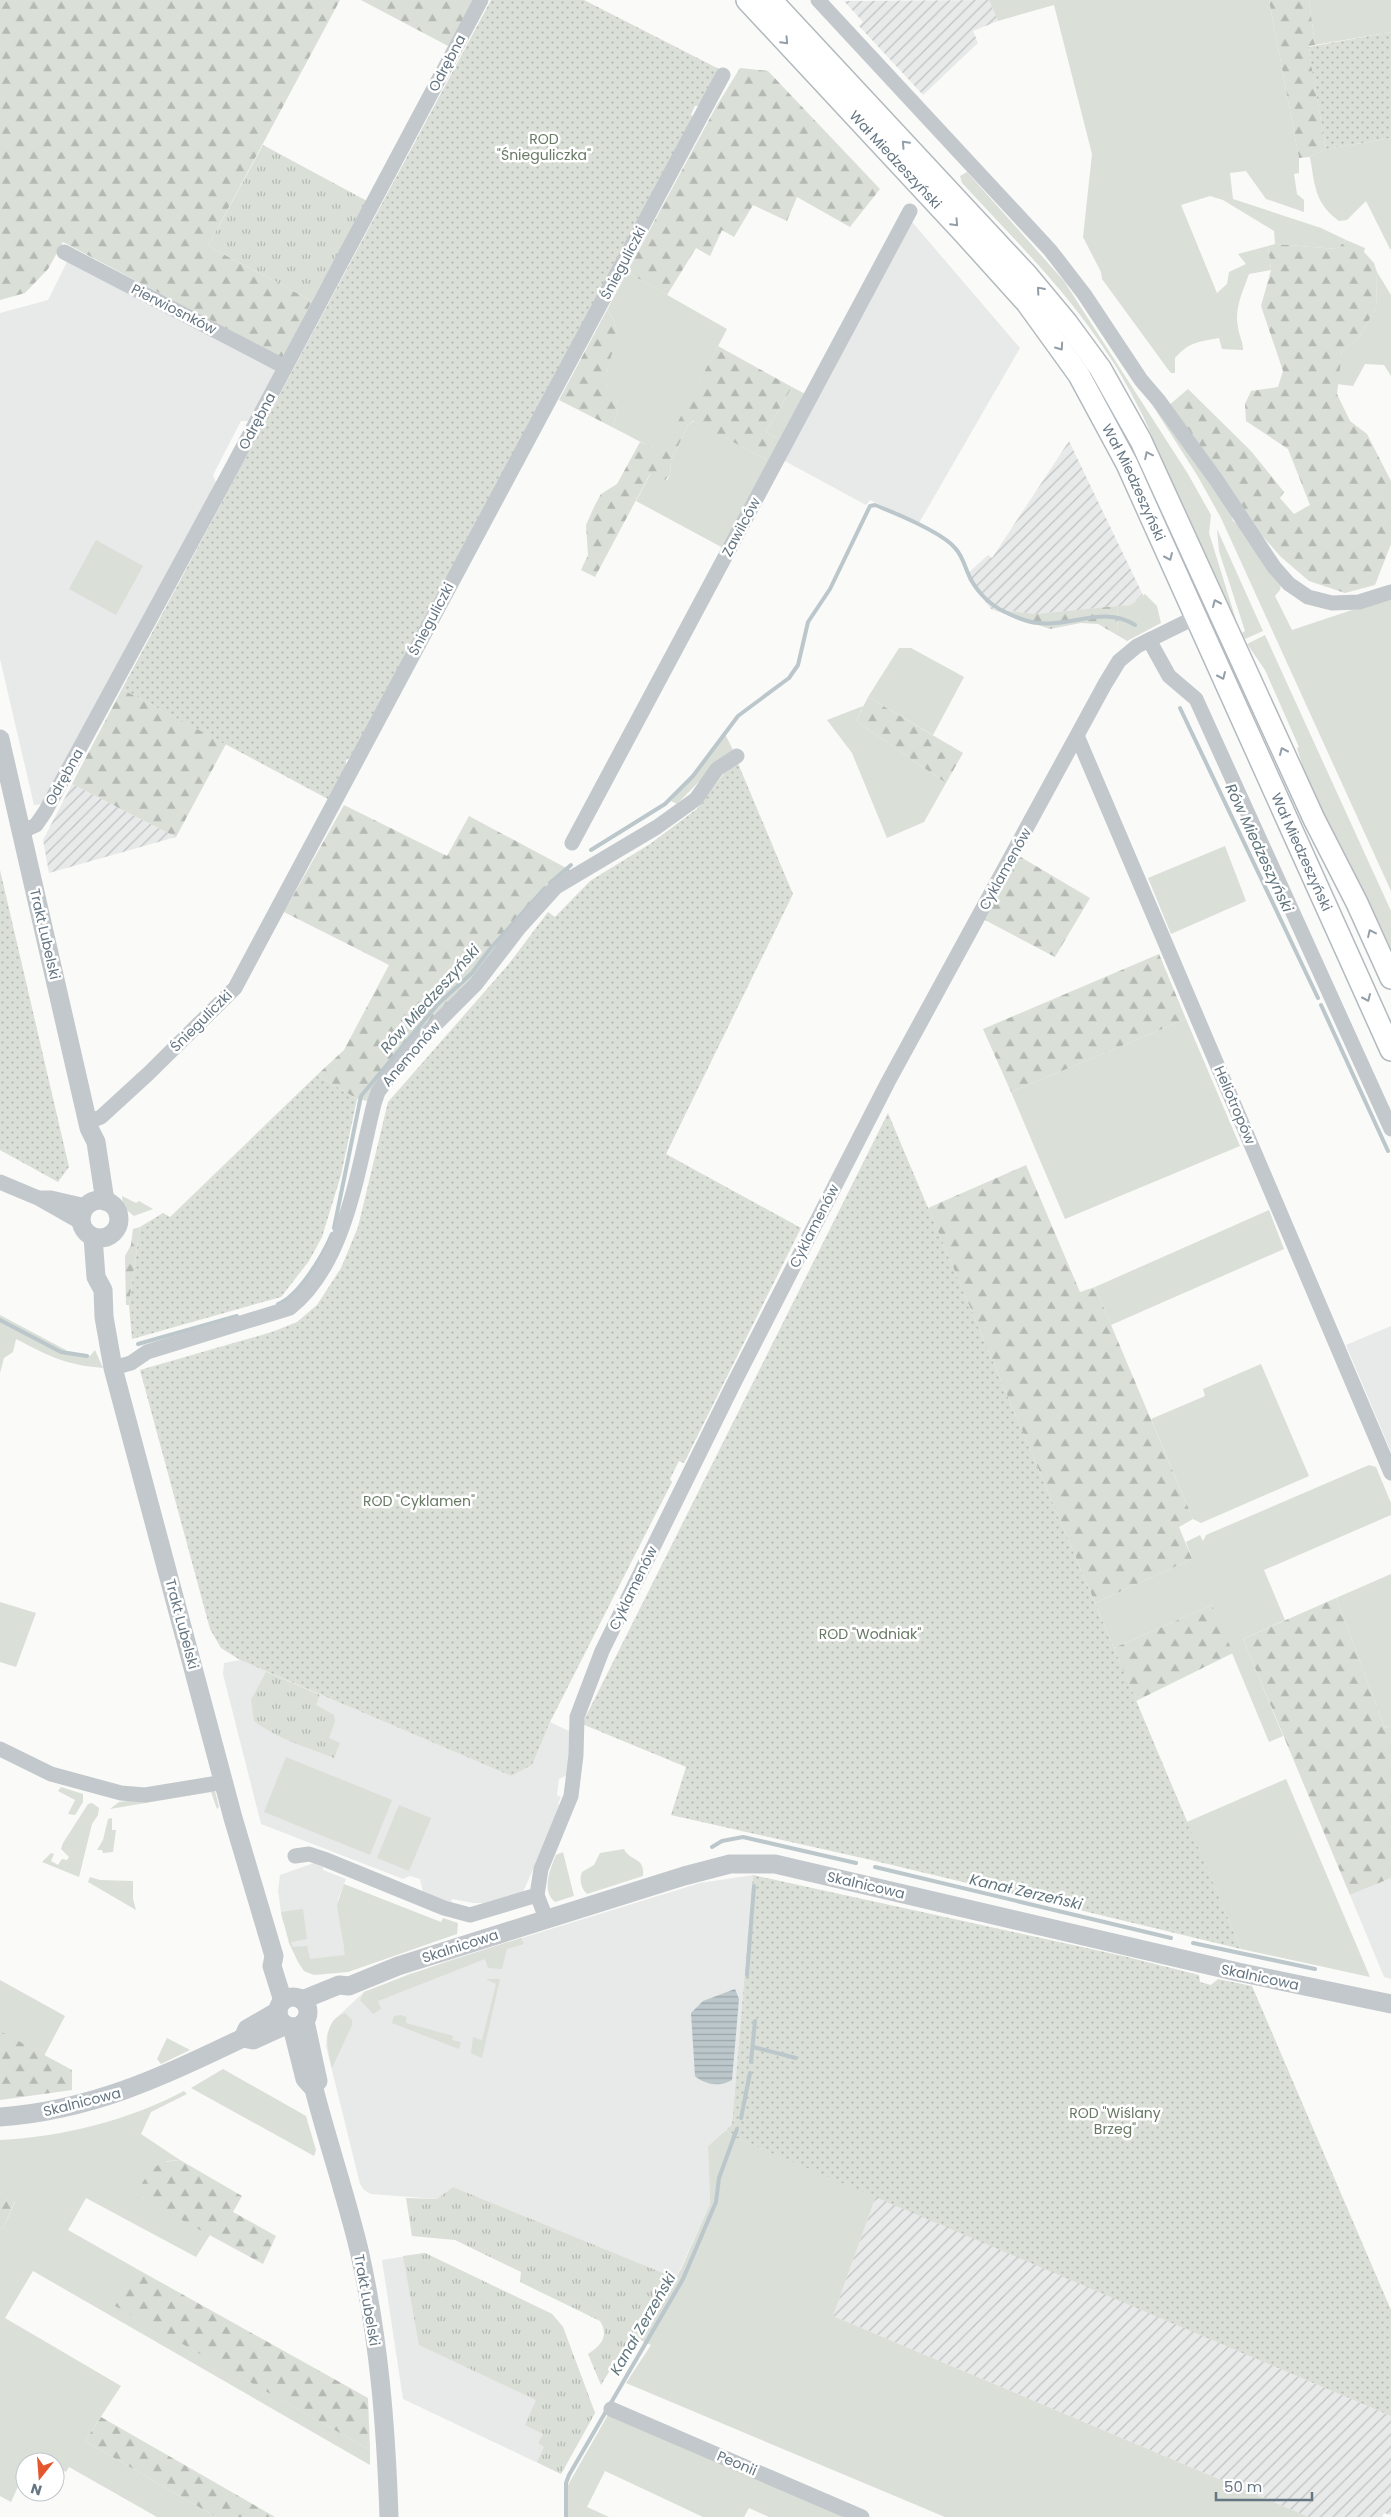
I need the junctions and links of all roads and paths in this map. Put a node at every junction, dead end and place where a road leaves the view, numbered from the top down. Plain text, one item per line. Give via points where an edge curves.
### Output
1 (481, 0) edge
2 (746, 0) edge
3 (770, 0) edge
4 (818, 0) edge
5 (723, 75) dead end
6 (910, 211) dead end
7 (64, 252) dead end
8 (285, 367) junction
9 (1391, 592) edge
10 (1196, 617) junction
11 (1149, 640) junction
12 (1078, 738) junction
13 (0, 739) edge
14 (737, 756) dead end
15 (21, 832) junction
16 (572, 843) dead end
17 (1391, 978) edge
18 (1391, 1050) edge
19 (88, 1125) junction
20 (1391, 1129) edge
21 (0, 1182) edge
22 (94, 1218) junction
23 (113, 1368) junction
24 (1391, 1473) edge
25 (0, 1749) edge
26 (224, 1782) junction
27 (295, 1856) dead end
28 (537, 1895) junction
29 (546, 1918) junction
30 (1391, 2004) edge
31 (294, 2012) junction
32 (0, 2117) edge
33 (611, 2409) dead end
34 (388, 2517) edge
35 (862, 2517) edge

1 - 8 street, Odrębna
2 -> 10 main road, Wał Miedzeszyński via 998,269 1052,335 1088,389 1110,430
17 -> 3 main road, Wał Miedzeszyński via 1314,819 1158,473 1100,368 1033,282
4 - 9 street via 1050,250 1217,481 1268,559 1289,584 1308,597 1332,603 1359,602
5 - 19 street, Śnieguliczki via 234,988 128,1092 98,1120
6 - 16 street, Zawilców
7 - 8 street, Pierwiosnków
8 - 15 street, Odrębna via 45,812 36,825
10 - 11 street, Cyklamenów
10 -> 18 main road, Wał Miedzeszyński
11 - 12 street, Cyklamenów via 1119,661
11 - 20 street via 1169,676 1196,699
12 - 24 street, Heliotropów
12 - 28 street, Cyklamenów via 888,1082 602,1651 577,1717 571,1796 541,1869
13 - 15 street, Trakt Lubelski
14 - 23 street, Anemonów via 718,769 688,805 556,887 476,984 412,1048 391,1074 374,1104 340,1238 330,1260 304,1297 290,1308 148,1352 131,1363
15 - 19 street, Trakt Lubelski
19 - 22 street, Trakt Lubelski via 86,1143
21 - 22 street via 38,1198 51,1198
22 - 23 street, Trakt Lubelski via 108,1282 103,1290 104,1317
23 - 26 street, Trakt Lubelski
25 - 26 street via 51,1774 121,1793 144,1795
26 - 31 street, Trakt Lubelski via 274,1956 283,1963
27 - 28 street via 309,1854 324,1859 444,1908 470,1915
28 - 29 street
29 - 30 street, Skalnicowa via 730,1864 775,1864 1238,1972
29 - 31 street, Skalnicowa via 398,1966 349,1986 339,1985
31 - 32 street, Skalnicowa via 247,2029 244,2038 164,2076 113,2095 28,2115
31 - 34 street, Trakt Lubelski via 305,2079 314,2089 357,2244 374,2332 384,2420
33 - 35 street, Peonii

